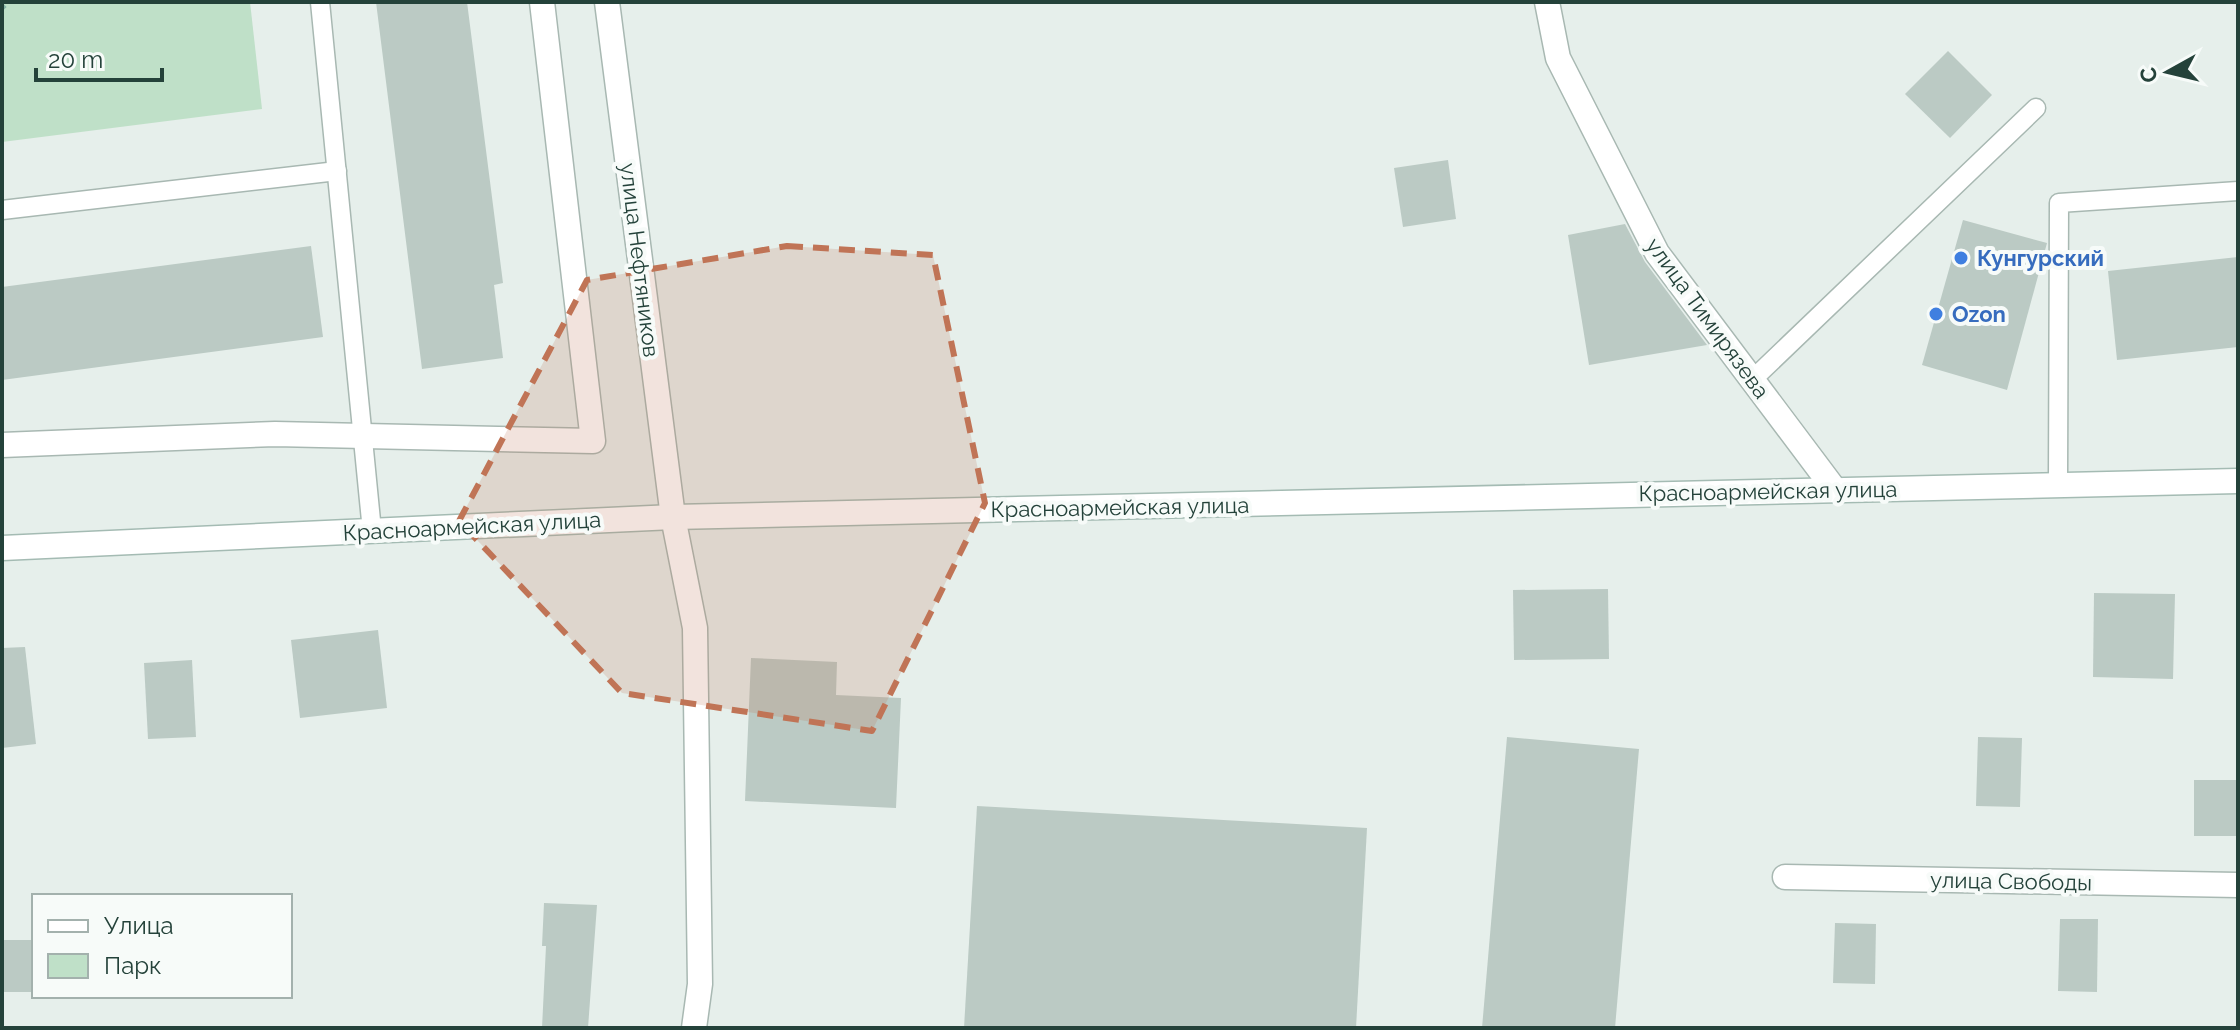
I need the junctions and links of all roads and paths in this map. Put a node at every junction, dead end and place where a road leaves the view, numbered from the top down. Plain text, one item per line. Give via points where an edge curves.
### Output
1 (8, 2) edge
2 (320, 2) edge
3 (542, 2) edge
4 (607, 2) edge
5 (1547, 2) edge
6 (2, 8) edge
7 (2036, 108) dead end
8 (337, 171) junction
9 (2238, 191) edge
10 (2, 210) edge
11 (1752, 380) junction
12 (363, 435) junction
13 (2, 445) edge
14 (2238, 481) edge
15 (2058, 483) junction
16 (1835, 490) junction
17 (673, 517) junction
18 (372, 531) junction
19 (2, 548) edge
20 (1785, 877) dead end
21 (2238, 885) edge
22 (694, 1028) edge

1 - 6 path
2 - 8 lane
3 - 12 street via 593,441
4 - 17 street, улица Нефтяников
5 - 11 street, улица Тимирязева via 1558,58 1657,253
7 - 11 lane
8 - 10 lane
8 - 12 lane
9 - 15 lane via 2059,203
11 - 16 street, улица Тимирязева
12 - 13 street
12 - 18 lane
14 - 15 street, Красноармейская улица
15 - 16 street, Красноармейская улица
16 - 17 street, Красноармейская улица
17 - 18 street, Красноармейская улица
17 - 22 street, улица Нефтяников via 695,628 700,984
18 - 19 street, Красноармейская улица
20 - 21 street, улица Свободы

